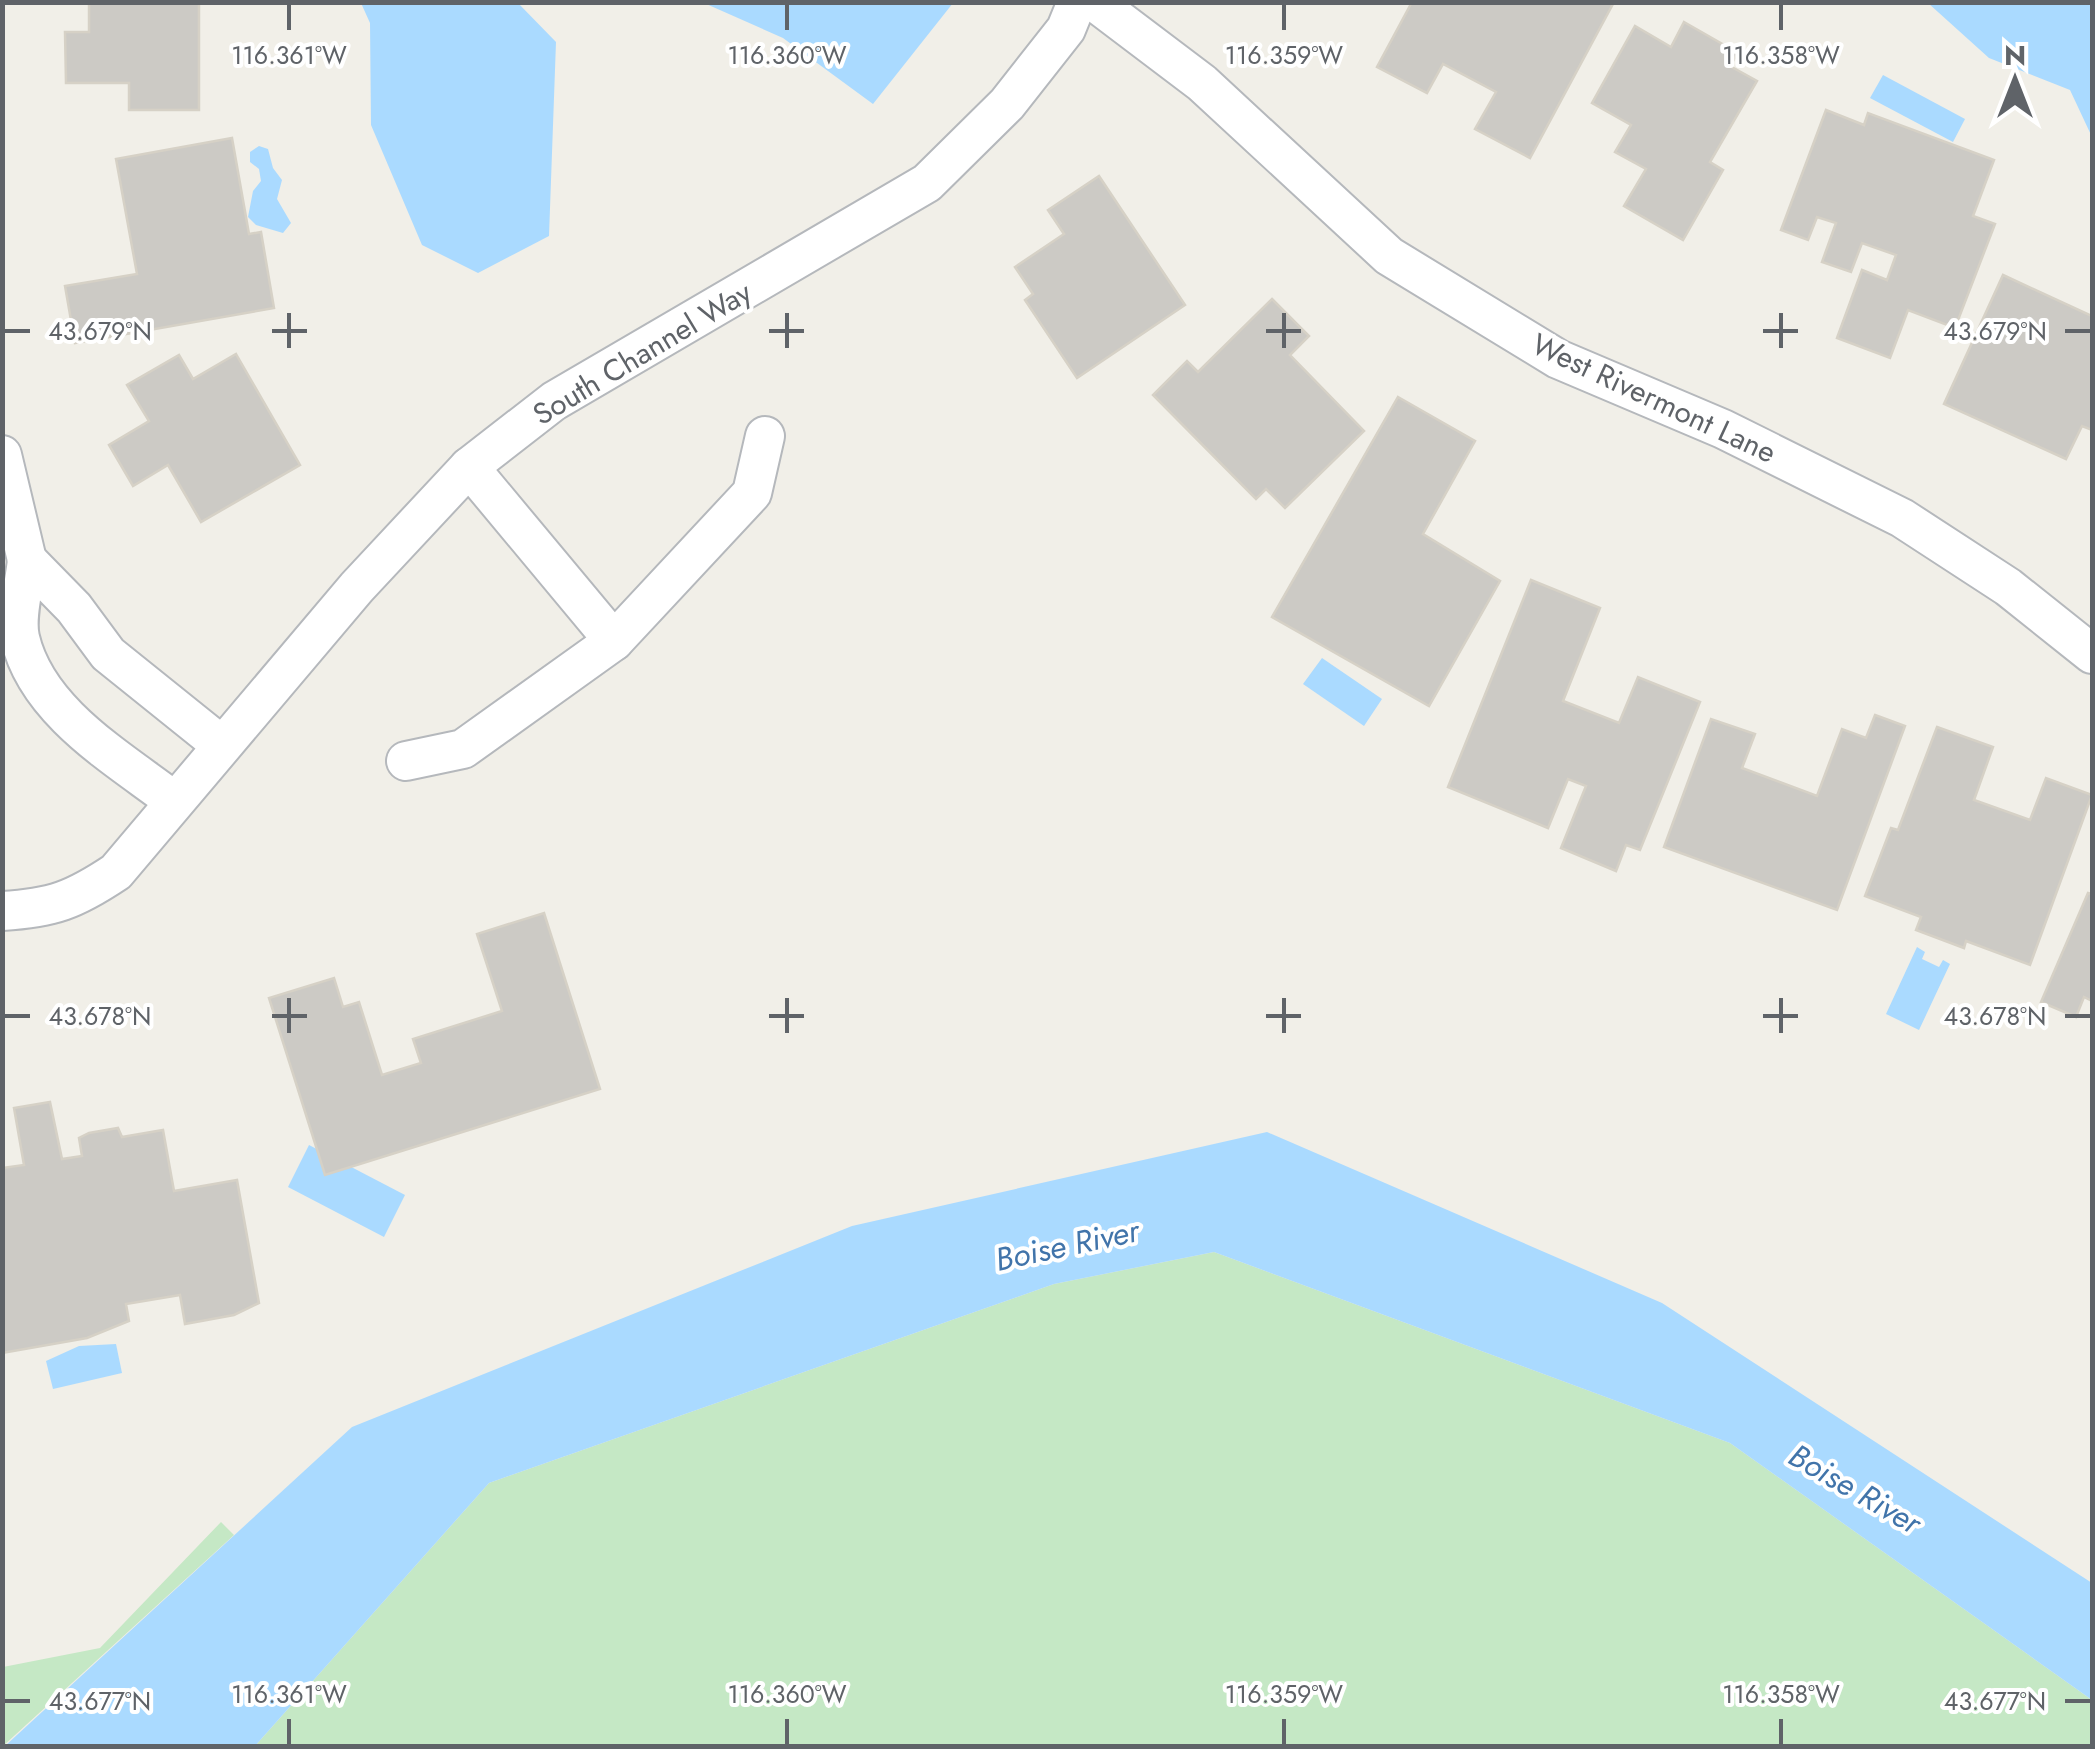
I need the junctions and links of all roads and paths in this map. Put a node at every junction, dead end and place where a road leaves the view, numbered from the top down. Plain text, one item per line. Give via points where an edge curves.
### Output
1 (1078, 2) edge
2 (1094, 2) edge
3 (765, 436) dead end
4 (2, 455) edge
5 (469, 467) junction
6 (27, 560) junction
7 (614, 641) junction
8 (2092, 654) edge
9 (220, 744) junction
10 (406, 761) dead end
11 (174, 801) junction
12 (2, 911) edge

1 - 5 street, South Channel Way via 1066,29 1007,104 927,183 554,401
2 - 8 street, West Rivermont Lane via 1202,83 1389,256 1558,359 1723,429 1902,518 2008,587
3 - 7 street via 752,493
4 - 6 street
5 - 7 street
5 - 9 street, South Channel Way
6 - 9 street via 108,654
6 - 11 street via 20,636 45,693
7 - 10 street via 463,749
9 - 11 street, South Channel Way
11 - 12 street, South Channel Way via 116,872 75,900

